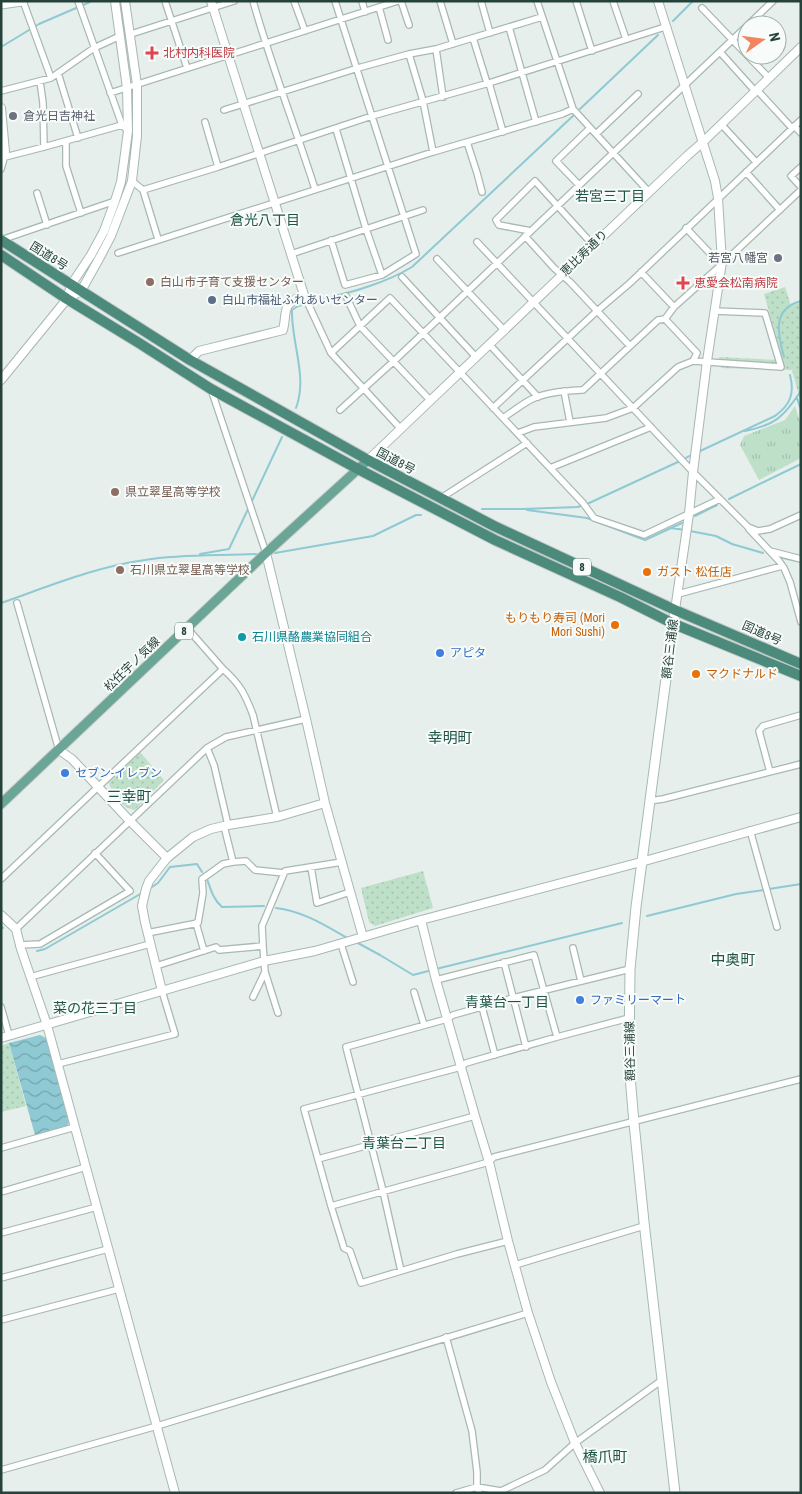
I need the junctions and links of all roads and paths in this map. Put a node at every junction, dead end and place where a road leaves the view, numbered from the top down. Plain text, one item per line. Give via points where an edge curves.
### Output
1 (22, 1) edge
2 (115, 1) edge
3 (125, 1) edge
4 (165, 1) edge
5 (234, 1) edge
6 (253, 1) edge
7 (294, 1) edge
8 (336, 1) edge
9 (362, 1) edge
10 (399, 1) edge
11 (440, 1) edge
12 (481, 1) edge
13 (537, 1) edge
14 (576, 1) edge
15 (613, 1) edge
16 (658, 1) edge
17 (773, 1) edge
18 (1, 4) edge
19 (212, 4) edge
20 (79, 5) edge
21 (379, 7) junction
22 (702, 8) dead end
23 (366, 12) junction
24 (759, 15) edge
25 (542, 17) junction
26 (341, 20) junction
27 (172, 21) junction
28 (409, 25) dead end
29 (665, 26) junction
30 (509, 27) junction
31 (305, 31) junction
32 (490, 32) junction
33 (131, 34) junction
34 (120, 36) junction
35 (737, 36) edge
36 (473, 38) junction
37 (388, 40) dead end
38 (626, 40) junction
39 (732, 40) junction
40 (265, 43) junction
41 (453, 44) junction
42 (801, 47) edge
43 (94, 48) junction
44 (436, 48) junction
45 (592, 50) junction
46 (720, 52) junction
47 (409, 54) junction
48 (227, 56) junction
49 (557, 62) junction
50 (187, 68) junction
51 (358, 68) junction
52 (522, 72) junction
53 (58, 73) junction
54 (51, 78) junction
55 (769, 78) junction
56 (40, 81) junction
57 (488, 83) junction
58 (137, 85) junction
59 (684, 86) junction
60 (127, 88) junction
61 (756, 90) junction
62 (1, 91) edge
63 (282, 92) junction
64 (110, 93) junction
65 (638, 94) dead end
66 (443, 96) junction
67 (423, 101) junction
68 (243, 104) junction
69 (573, 109) junction
70 (1, 110) edge
71 (224, 110) dead end
72 (372, 116) junction
73 (801, 120) edge
74 (204, 122) dead end
75 (536, 122) junction
76 (721, 124) junction
77 (122, 125) junction
78 (793, 127) junction
79 (590, 128) junction
80 (336, 129) junction
81 (128, 131) junction
82 (503, 132) junction
83 (596, 134) junction
84 (801, 134) edge
85 (78, 138) junction
86 (300, 140) junction
87 (66, 141) junction
88 (467, 142) junction
89 (703, 142) junction
90 (44, 147) junction
91 (433, 152) junction
92 (258, 153) junction
93 (614, 154) junction
94 (3, 156) edge
95 (756, 162) junction
96 (388, 166) junction
97 (218, 167) junction
98 (801, 167) edge
99 (1, 169) edge
100 (746, 172) junction
101 (350, 178) junction
102 (132, 181) junction
103 (580, 185) junction
104 (315, 189) junction
105 (801, 189) edge
106 (143, 190) junction
107 (482, 192) dead end
108 (649, 192) junction
109 (37, 193) dead end
110 (718, 198) junction
111 (115, 202) junction
112 (275, 202) junction
113 (557, 206) junction
114 (423, 210) dead end
115 (780, 210) junction
116 (81, 212) junction
117 (404, 216) junction
118 (47, 225) junction
119 (686, 228) junction
120 (366, 229) junction
121 (531, 231) junction
122 (525, 236) junction
123 (158, 239) junction
124 (1, 240) edge
125 (331, 240) junction
126 (477, 242) dead end
127 (593, 245) junction
128 (118, 253) dead end
129 (291, 254) junction
130 (1, 255) edge
131 (437, 260) dead end
132 (498, 262) junction
133 (721, 265) junction
134 (641, 272) junction
135 (382, 275) junction
136 (562, 275) junction
137 (402, 277) dead end
138 (71, 285) junction
139 (81, 291) junction
140 (467, 292) junction
141 (346, 296) dead end
142 (67, 300) junction
143 (306, 301) junction
144 (533, 302) junction
145 (674, 307) junction
146 (597, 311) junction
147 (714, 311) junction
148 (440, 318) junction
149 (665, 319) junction
150 (360, 326) junction
151 (504, 330) junction
152 (423, 333) junction
153 (567, 338) junction
154 (489, 344) junction
155 (630, 346) junction
156 (331, 353) junction
157 (476, 357) junction
158 (190, 360) junction
159 (394, 361) junction
160 (693, 361) junction
161 (707, 362) junction
162 (460, 372) junction
163 (600, 374) junction
164 (1, 380) edge
165 (523, 381) junction
166 (211, 389) junction
167 (363, 390) junction
168 (564, 391) junction
169 (538, 397) junction
170 (430, 400) junction
171 (493, 408) junction
172 (633, 408) junction
173 (340, 410) dead end
174 (503, 418) junction
175 (570, 422) junction
176 (651, 427) junction
177 (400, 428) junction
178 (518, 434) junction
179 (527, 443) junction
180 (368, 460) junction
181 (550, 468) junction
182 (358, 469) junction
183 (693, 472) junction
184 (441, 498) junction
185 (720, 499) junction
186 (689, 514) junction
187 (801, 515) edge
188 (748, 527) junction
189 (768, 550) junction
190 (266, 553) junction
191 (801, 558) edge
192 (782, 566) junction
193 (678, 594) junction
194 (17, 603) dead end
195 (675, 610) junction
196 (800, 613) edge
197 (801, 622) edge
198 (674, 624) junction
199 (187, 628) junction
200 (801, 664) edge
201 (223, 669) junction
202 (801, 676) edge
203 (801, 715) edge
204 (306, 719) junction
205 (256, 730) junction
206 (207, 748) junction
207 (59, 750) junction
208 (801, 764) edge
209 (770, 772) junction
210 (98, 786) junction
211 (649, 801) junction
212 (325, 803) junction
213 (1, 804) edge
214 (277, 817) junction
215 (801, 817) edge
216 (129, 820) junction
217 (226, 825) junction
218 (750, 830) junction
219 (95, 853) junction
220 (167, 858) junction
221 (232, 862) junction
222 (342, 862) junction
223 (641, 862) junction
224 (311, 866) junction
225 (284, 873) junction
226 (1, 879) edge
227 (350, 892) junction
228 (317, 903) junction
229 (311, 905) dead end
230 (1, 915) edge
231 (420, 920) junction
232 (196, 923) junction
233 (777, 928) dead end
234 (16, 929) junction
235 (147, 933) junction
236 (361, 938) junction
237 (345, 943) junction
238 (150, 944) junction
239 (20, 945) junction
240 (263, 946) junction
241 (573, 948) dead end
242 (204, 951) junction
243 (264, 961) junction
244 (504, 962) junction
245 (156, 966) junction
246 (630, 969) junction
247 (265, 972) junction
248 (435, 974) junction
249 (30, 977) junction
250 (581, 981) junction
251 (353, 982) dead end
252 (544, 990) junction
253 (162, 991) junction
254 (414, 992) dead end
255 (253, 997) dead end
256 (513, 998) junction
257 (1, 1007) edge
258 (482, 1007) junction
259 (278, 1013) dead end
260 (630, 1018) junction
261 (447, 1019) junction
262 (47, 1025) junction
263 (424, 1026) junction
264 (5, 1037) edge
265 (557, 1038) junction
266 (526, 1047) junction
267 (495, 1055) junction
268 (58, 1064) junction
269 (461, 1067) junction
270 (801, 1078) edge
271 (359, 1094) junction
272 (475, 1116) junction
273 (634, 1122) junction
274 (75, 1127) junction
275 (372, 1144) junction
276 (1, 1148) edge
277 (318, 1159) junction
278 (489, 1162) junction
279 (86, 1168) junction
280 (383, 1191) junction
281 (1, 1192) edge
282 (331, 1206) junction
283 (97, 1207) junction
284 (644, 1226) junction
285 (1, 1232) edge
286 (508, 1241) junction
287 (108, 1249) junction
288 (514, 1265) junction
289 (401, 1271) junction
290 (1, 1278) edge
291 (119, 1288) junction
292 (528, 1313) junction
293 (1, 1320) edge
294 (446, 1337) junction
295 (662, 1380) junction
296 (157, 1426) junction
297 (575, 1443) junction
298 (1, 1470) edge
299 (478, 1490) edge
300 (175, 1493) edge
301 (456, 1493) edge
302 (600, 1493) edge
303 (675, 1493) edge

1 - 18 main road
1 - 54 street
2 - 34 street
3 - 33 street
4 - 27 street
5 - 19 street
6 - 40 street
7 - 31 street
8 - 26 street
9 - 23 street
10 - 21 street
10 - 28 street
11 - 41 street
12 - 32 street
13 - 25 street
14 - 45 street
15 - 38 street
16 - 29 street
17 - 24 street
19 - 27 street
19 - 48 street
20 - 43 street
21 - 23 street
21 - 37 street
22 - 39 street
23 - 26 street
25 - 30 street
25 - 49 street
26 - 31 street
26 - 51 street
27 - 33 street
27 - 50 street
29 - 38 street
29 - 59 street
30 - 32 street
30 - 52 street
31 - 40 street
32 - 36 street
33 - 58 street
34 - 43 street
34 - 60 street
35 - 39 street
36 - 41 street
36 - 57 street
38 - 45 street
39 - 46 street
39 - 55 street
40 - 48 street
40 - 63 street
41 - 44 street
42 - 55 street, 恵比寿通り
43 - 53 street
43 - 64 street
44 - 47 street
44 - 66 street
45 - 49 street
46 - 59 street
46 - 61 street
47 - 51 street
47 - 67 street
48 - 50 street
48 - 68 street
49 - 52 street
49 - 69 street
50 - 58 street
51 - 63 street
51 - 72 street
52 - 57 street
52 - 75 street
53 - 54 street
53 - 85 street
54 - 56 street
55 - 61 street, 恵比寿通り
56 - 62 street
56 - 90 street
57 - 66 street
57 - 82 street
58 - 60 street
58 - 102 street via 138,136
59 - 89 street
59 - 93 street
60 - 64 street
60 - 81 street
61 - 76 street, 恵比寿通り
61 - 78 street
63 - 68 street
63 - 86 street
64 - 77 street
65 - 83 street
66 - 67 street
67 - 72 street
67 - 91 street
68 - 71 street
68 - 92 street
69 - 75 street
69 - 79 street
70 - 94 street
72 - 80 street
72 - 96 street
73 - 78 street
74 - 97 street
75 - 82 street
76 - 89 street, 恵比寿通り
76 - 95 street
77 - 81 street
77 - 85 street
78 - 84 street
78 - 95 street
79 - 83 street
79 - 103 street via 556,161
80 - 86 street
80 - 101 street
81 - 111 street
82 - 88 street
83 - 93 street
85 - 87 street
86 - 92 street
86 - 104 street
87 - 90 street
87 - 116 street via 66,166
88 - 91 street
88 - 107 street
89 - 108 street, 恵比寿通り
89 - 110 street
90 - 94 street
91 - 96 street
92 - 97 street
92 - 112 street
93 - 103 street
93 - 108 street
94 - 99 street
95 - 100 street
96 - 101 street
96 - 117 street
97 - 106 street
98 - 105 street via 791,176
100 - 110 street
100 - 115 street
101 - 104 street
101 - 120 street
102 - 106 street
102 - 139 street via 110,236
103 - 113 street
104 - 112 street
105 - 115 street
106 - 123 street
108 - 127 street, 恵比寿通り
109 - 118 street
110 - 119 street
110 - 133 street
111 - 116 street
111 - 138 street via 104,231
112 - 123 street
112 - 129 street
113 - 121 street
113 - 121 street via 535,181 496,220 499,225
113 - 127 street
114 - 117 street
115 - 133 street
116 - 118 street
117 - 120 street
117 - 135 street via 416,254
118 - 124 street
119 - 133 street
119 - 134 street
120 - 125 street
120 - 135 street
121 - 122 street
122 - 132 street
122 - 136 street
123 - 128 street
124 - 138 highway, 国道8号 / 8
125 - 129 street
125 - 135 street via 345,285
126 - 132 street
127 - 136 street, 恵比寿通り
129 - 143 street
130 - 142 highway, 国道8号 / 8
131 - 140 street
132 - 140 street
132 - 144 street
133 - 145 street
133 - 147 street
134 - 145 street
134 - 146 street
136 - 144 street, 恵比寿通り
136 - 146 street
137 - 148 street
138 - 139 highway, 国道8号 / 8
138 - 142 street
139 - 142 street
139 - 158 highway, 国道8号 / 8
140 - 148 street
140 - 151 street
141 - 150 street
142 - 164 street
142 - 166 highway, 国道8号 / 8
143 - 156 street
143 - 158 street via 291,301 285,311 283,330 199,350
144 - 151 street, 恵比寿通り
144 - 153 street
145 - 149 street
146 - 153 street
146 - 155 street
147 - 161 street
147 - 161 street via 765,313 780,367
148 - 152 street
148 - 157 street
149 - 155 street via 658,320
149 - 160 street via 697,353
150 - 152 street via 390,298
150 - 156 street
150 - 159 street
151 - 154 street, 恵比寿通り
152 - 159 street
152 - 162 street
153 - 163 street
153 - 165 street
154 - 157 street, 恵比寿通り
154 - 165 street
155 - 163 street
156 - 167 street
157 - 162 street, 恵比寿通り
158 - 180 highway, 国道8号 / 8
159 - 167 street
159 - 170 street
160 - 161 street
160 - 172 street via 678,366
161 - 183 street
162 - 170 street, 恵比寿通り
162 - 171 street
163 - 168 street via 582,390
163 - 172 street
165 - 169 street
165 - 171 street
166 - 182 highway, 国道8号 / 8
166 - 190 street
167 - 173 street
167 - 177 street
168 - 169 street
168 - 175 street
169 - 174 street
170 - 177 street, 恵比寿通り
171 - 174 street
172 - 175 street via 606,418
172 - 176 street
174 - 178 street
175 - 178 street via 534,427
176 - 181 street
176 - 183 street
177 - 180 street, 恵比寿通り
178 - 179 street
179 - 181 street
179 - 184 street
180 - 182 main road, 松任宇ノ気線 / 8
180 - 184 highway, 国道8号 / 8
181 - 186 street via 594,518 644,535
182 - 190 main road, 松任宇ノ気線 / 8
182 - 198 highway, 国道8号 / 8 via 495,540
183 - 185 street
183 - 186 street
184 - 195 highway, 国道8号 / 8
185 - 186 street
185 - 188 street
186 - 193 street
187 - 188 street via 758,532
188 - 189 street
189 - 191 street
189 - 192 street
190 - 199 main road, 松任宇ノ気線 / 8
190 - 204 street
192 - 193 street
192 - 196 street
193 - 195 street
194 - 207 street
195 - 198 main road, 額谷三浦線
195 - 200 highway, 国道8号 / 8
196 - 197 street
198 - 202 highway, 国道8号 / 8
198 - 211 main road, 額谷三浦線
199 - 201 street
199 - 207 main road, 松任宇ノ気線 / 8
201 - 205 street via 236,680 247,698
201 - 210 street
203 - 209 street via 762,726 759,732
204 - 205 street
204 - 212 street
205 - 206 street via 226,737
205 - 214 street
206 - 216 street
206 - 217 street via 214,765
207 - 210 street
207 - 213 main road, 松任宇ノ気線 / 8
208 - 209 street
209 - 211 street
210 - 216 street
210 - 226 street
211 - 223 main road, 額谷三浦線
212 - 214 street
212 - 222 street
214 - 217 street
215 - 218 street
216 - 219 street
216 - 220 street
217 - 220 street via 193,837
217 - 221 street
218 - 223 street
218 - 233 street
219 - 234 street
219 - 239 street via 130,891 40,944
220 - 235 street via 146,888 142,906
221 - 225 street via 246,861 255,870
221 - 232 street via 223,864 202,879 204,893
222 - 224 street
222 - 227 street
223 - 231 street
223 - 246 main road, 額谷三浦線
224 - 225 street
224 - 228 street
225 - 240 street via 262,926
227 - 228 street
227 - 236 street
228 - 229 street
230 - 234 street
231 - 236 street
231 - 248 street
232 - 235 street
232 - 242 street
234 - 239 street
235 - 238 street
236 - 237 street
237 - 243 street
237 - 251 street
238 - 245 street
238 - 249 street
239 - 249 street
240 - 242 street via 219,950 216,947
240 - 243 street
241 - 250 street
242 - 245 street
243 - 247 street
243 - 253 street
244 - 248 street
244 - 252 street via 534,955
244 - 256 street
245 - 253 street
246 - 250 street
246 - 260 main road, 額谷三浦線
247 - 255 street
247 - 259 street
248 - 261 street
249 - 262 street
250 - 252 street
252 - 256 street
252 - 265 street
253 - 262 street
253 - 268 street via 175,1034
254 - 263 street
256 - 258 street
256 - 266 street
257 - 264 street
258 - 261 street
258 - 267 street
260 - 265 street
260 - 273 main road, 額谷三浦線 via 629,1064
261 - 263 street
261 - 269 street
262 - 264 street
262 - 268 street
263 - 271 street via 346,1047
265 - 266 street
266 - 267 street
267 - 269 street via 466,1062
268 - 274 street
269 - 271 street
269 - 272 street
270 - 273 street
271 - 275 street
271 - 277 street via 304,1109
272 - 275 street
272 - 278 street
273 - 278 street via 494,1157
273 - 284 main road, 額谷三浦線
274 - 276 street
274 - 279 street
275 - 277 street
275 - 280 street
277 - 282 street
278 - 280 street
278 - 286 street
279 - 281 street
279 - 283 street
280 - 282 street
280 - 289 street
282 - 289 street via 344,1248 350,1250 361,1284
283 - 285 street
283 - 287 street
284 - 288 street
284 - 295 main road, 額谷三浦線
286 - 288 street
286 - 289 street
287 - 290 street
287 - 291 street
288 - 292 street
291 - 293 street
291 - 296 street
292 - 294 street
292 - 297 street
294 - 296 street
294 - 299 street via 472,1431
295 - 297 street
295 - 303 main road, 額谷三浦線
296 - 298 street
296 - 300 street
297 - 299 street via 546,1470 501,1492
297 - 302 street
299 - 301 street

